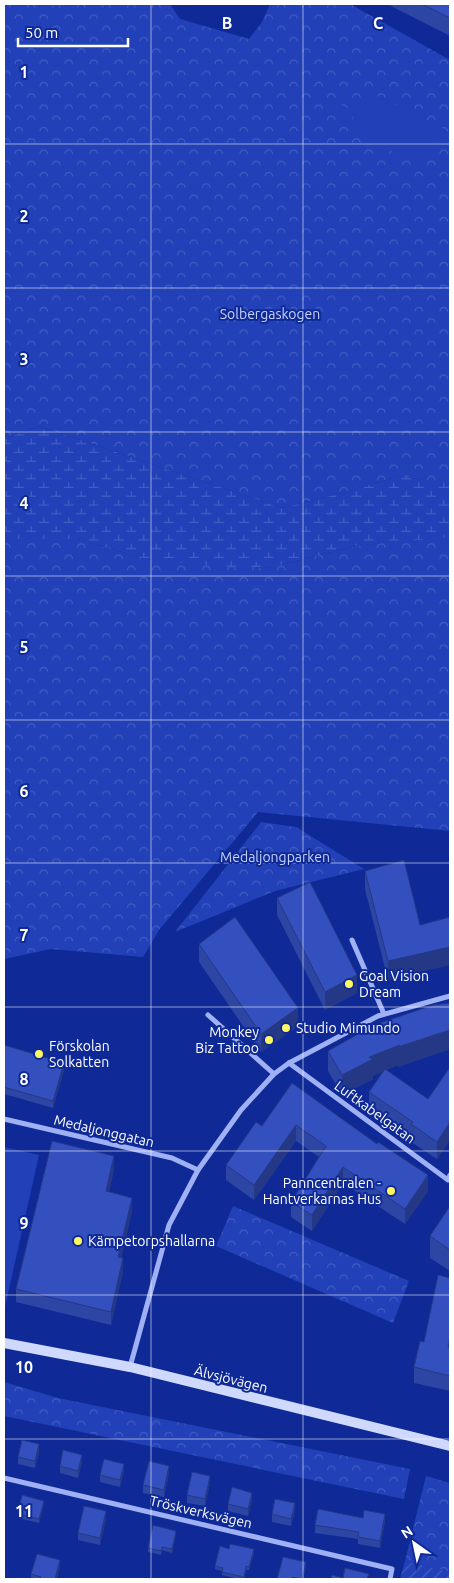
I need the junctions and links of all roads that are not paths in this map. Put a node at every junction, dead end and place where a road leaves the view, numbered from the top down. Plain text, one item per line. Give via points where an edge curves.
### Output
1 (352, 940) dead end
2 (450, 996) edge
3 (208, 1014) dead end
4 (384, 1014) junction
5 (289, 1063) junction
6 (274, 1074) junction
7 (4, 1119) edge
8 (198, 1170) junction
9 (449, 1178) edge
10 (4, 1342) edge
11 (130, 1367) junction
12 (450, 1446) edge
13 (4, 1478) edge
14 (390, 1579) edge

1 - 4 street
2 - 4 street
3 - 6 street
4 - 5 street
5 - 6 street
5 - 9 street, Luftkabelgatan
6 - 8 street via 241,1110
7 - 8 street, Medaljonggatan via 172,1158
8 - 11 street via 169,1225
10 - 11 main road, Älvsjövägen
11 - 12 main road, Älvsjövägen
13 - 14 street, Tröskverksvägen via 392,1568

